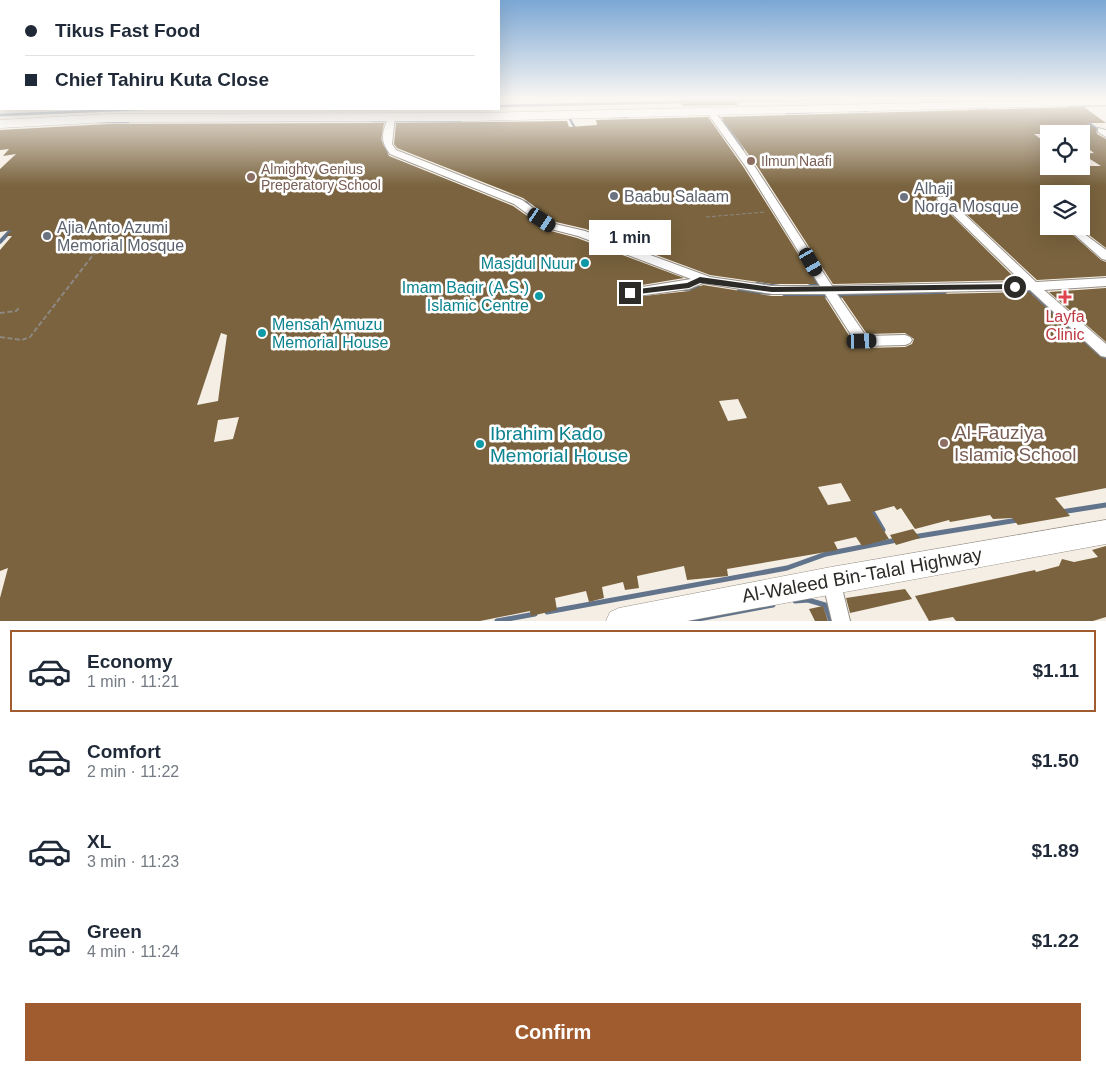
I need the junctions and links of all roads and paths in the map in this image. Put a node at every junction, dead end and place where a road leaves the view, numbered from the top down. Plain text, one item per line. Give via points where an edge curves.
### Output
1 (389, 128) edge
2 (723, 128) edge
3 (942, 199) dead end
4 (781, 211) junction
5 (706, 217) dead end
6 (1081, 235) edge
7 (106, 238) dead end
8 (1106, 256) edge
9 (700, 280) junction
10 (1106, 282) edge
11 (1034, 286) junction
12 (827, 290) junction
13 (630, 293) dead end
14 (19, 308) dead end
15 (0, 313) edge
16 (0, 338) edge
17 (905, 340) dead end
18 (1106, 352) edge
19 (1106, 532) edge
20 (831, 580) junction
21 (619, 621) edge
22 (841, 621) edge

1 - 9 street via 387,144 393,152 518,202 551,226 581,233
2 - 4 street
3 - 11 street
4 - 5 path
4 - 12 street
6 - 8 street
7 - 16 path via 30,338
9 - 12 street via 772,290
9 - 13 street via 689,285
10 - 11 street
11 - 12 street
11 - 18 street
12 - 17 street via 862,341
14 - 15 path
19 - 20 main road, Al-Waleed Bin-Talal Highway
20 - 21 main road, Al-Waleed Bin-Talal Highway
20 - 22 street

